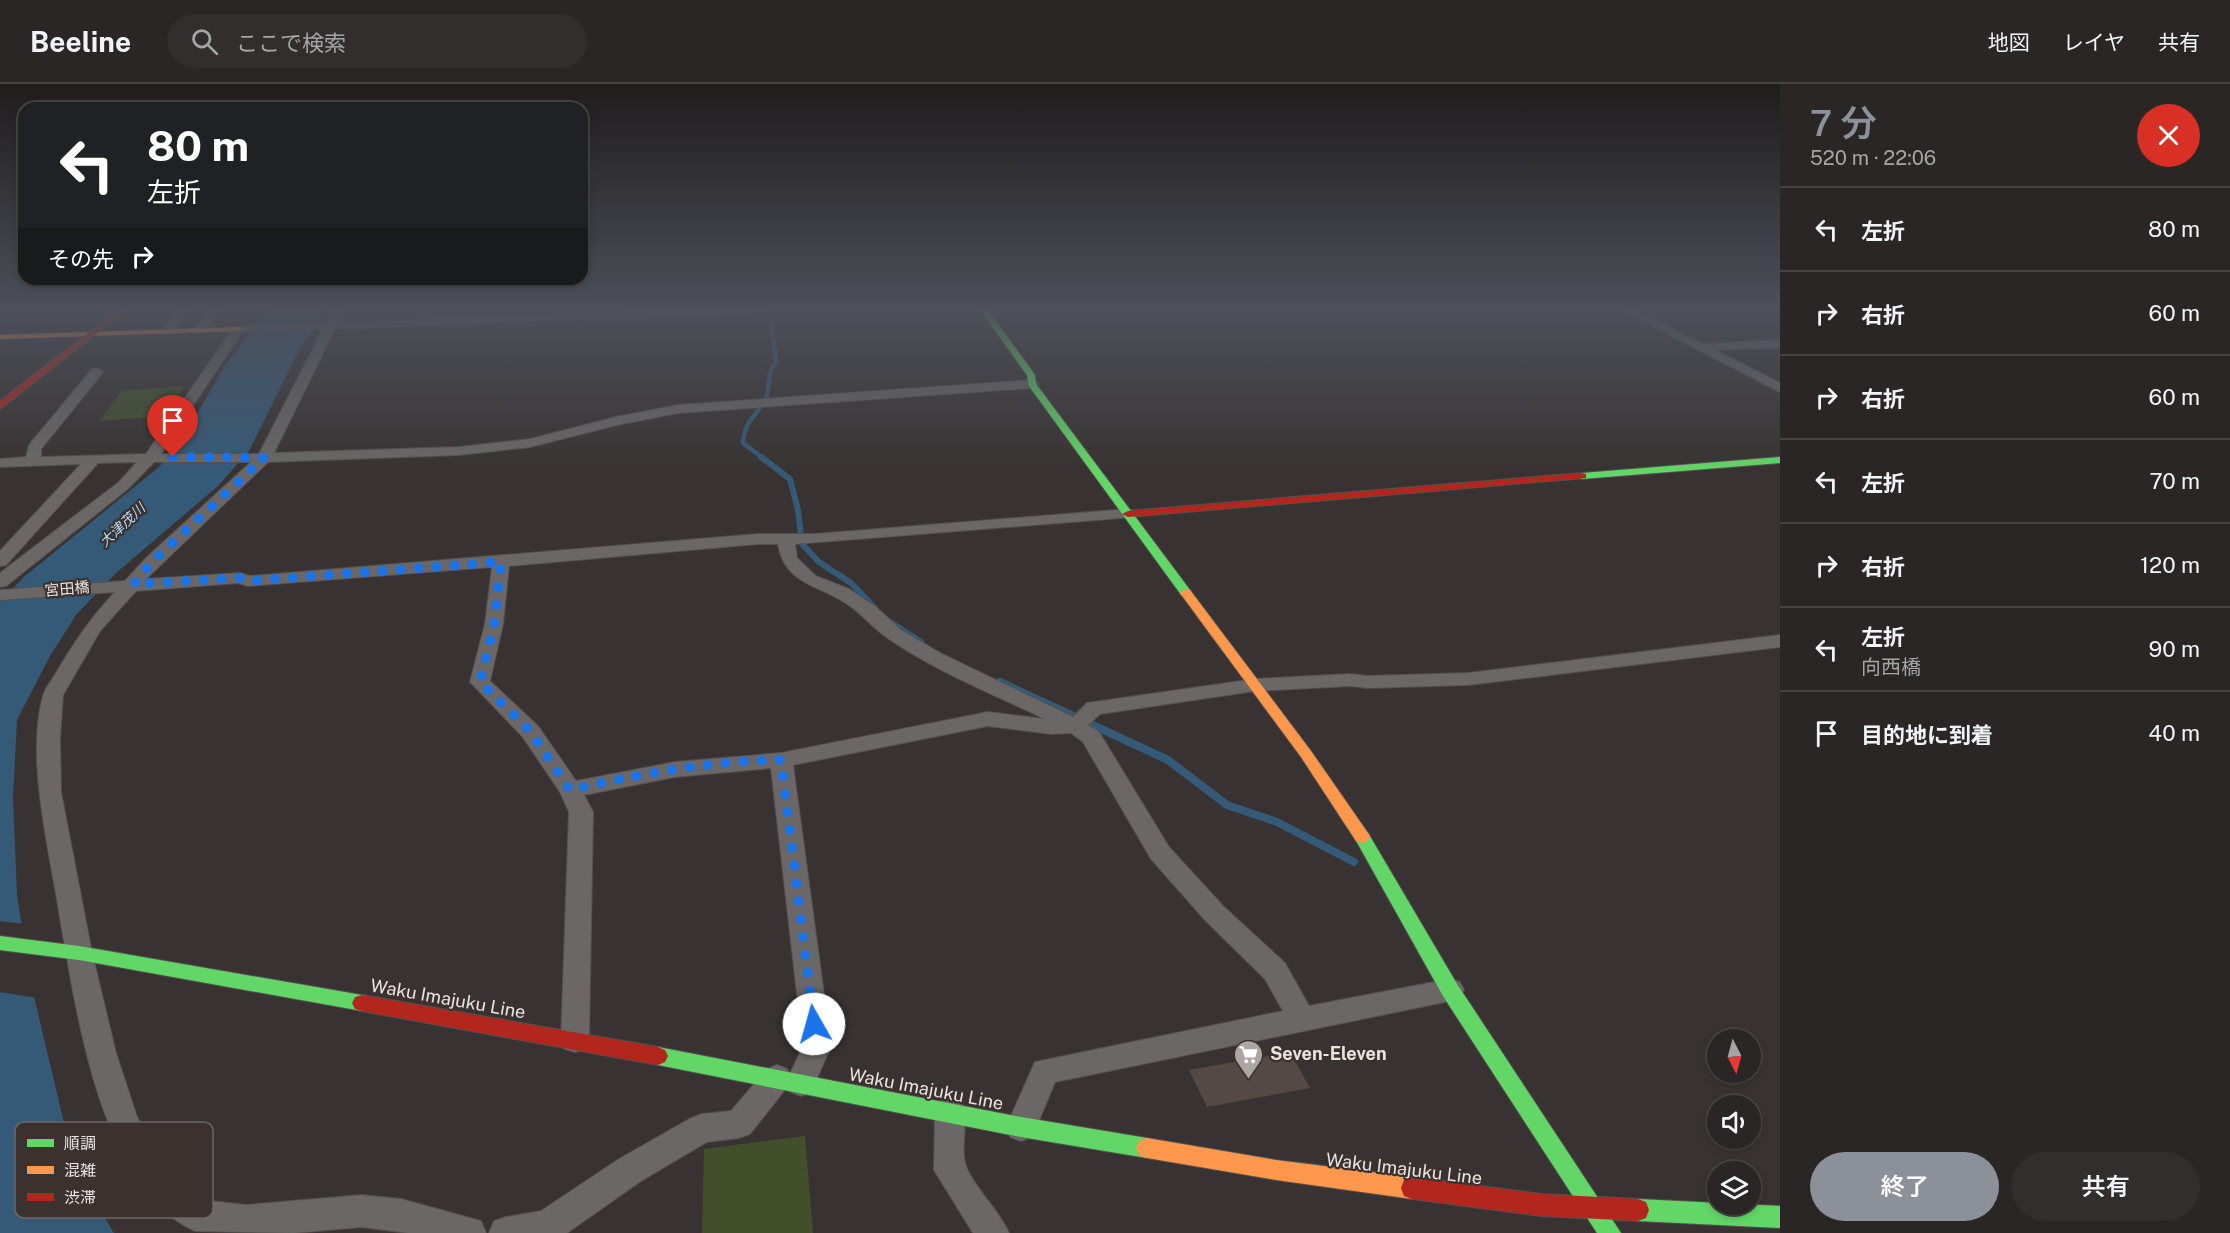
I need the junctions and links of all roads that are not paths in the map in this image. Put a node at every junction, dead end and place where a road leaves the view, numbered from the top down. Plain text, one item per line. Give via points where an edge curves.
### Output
1 (57, 364) edge
2 (214, 364) edge
3 (313, 364) edge
4 (1023, 364) edge
5 (1731, 364) edge
6 (97, 372) dead end
7 (1032, 384) junction
8 (1780, 388) edge
9 (0, 406) edge
10 (151, 457) junction
11 (94, 458) junction
12 (264, 458) junction
13 (1780, 460) edge
14 (33, 462) junction
15 (0, 463) edge
16 (1128, 514) junction
17 (786, 540) junction
18 (0, 561) edge
19 (501, 562) junction
20 (0, 582) edge
21 (134, 584) junction
22 (0, 595) edge
23 (1780, 641) edge
24 (1255, 685) junction
25 (1075, 726) junction
26 (781, 760) junction
27 (570, 790) junction
28 (0, 943) edge
29 (79, 953) junction
30 (1450, 990) junction
31 (1301, 1018) junction
32 (575, 1040) junction
33 (789, 1080) junction
34 (950, 1112) junction
35 (123, 1122) edge
36 (1021, 1127) junction
37 (1595, 1209) junction
38 (213, 1217) edge
39 (1780, 1217) edge
40 (469, 1233) edge
41 (506, 1233) edge
42 (992, 1233) edge
43 (1610, 1233) edge

1 - 9 street
2 - 10 street
3 - 12 street
4 - 7 street
5 - 8 street
6 - 14 street via 34,448
7 - 12 street via 678,409 530,443 459,451
7 - 16 street
10 - 11 street
10 - 12 street
10 - 20 street via 124,485
11 - 14 street
11 - 18 street
12 - 21 street via 153,561
13 - 16 street
14 - 15 street
16 - 17 street, 宮田橋
16 - 24 street
17 - 19 street, 宮田橋 via 758,539
17 - 25 street via 789,559 810,580 861,605 894,634 935,658
19 - 21 street, 宮田橋 via 248,581 240,578
19 - 27 street via 494,624 480,682 530,731
21 - 22 street, 宮田橋
21 - 29 street via 92,628 53,695 50,792
23 - 24 street via 1468,679
24 - 25 street via 1094,708
24 - 30 street via 1366,842
25 - 26 street via 988,719
25 - 31 street via 1091,737 1160,853 1214,913 1275,971
26 - 27 street via 737,761 638,774
26 - 33 street via 817,1046
27 - 32 street via 581,812
28 - 29 street, Waku Imajuku Line
29 - 32 street, Waku Imajuku Line
29 - 35 street
30 - 31 street
30 - 37 street
31 - 36 street via 1045,1071
32 - 33 street, Waku Imajuku Line
33 - 34 street, Waku Imajuku Line
33 - 41 street via 739,1124 702,1128 630,1170 547,1227
34 - 36 street, Waku Imajuku Line
34 - 42 street via 950,1170
36 - 37 street, Waku Imajuku Line via 1276,1170
37 - 39 street, Waku Imajuku Line
37 - 43 street
38 - 40 street via 246,1221 362,1211 401,1215

